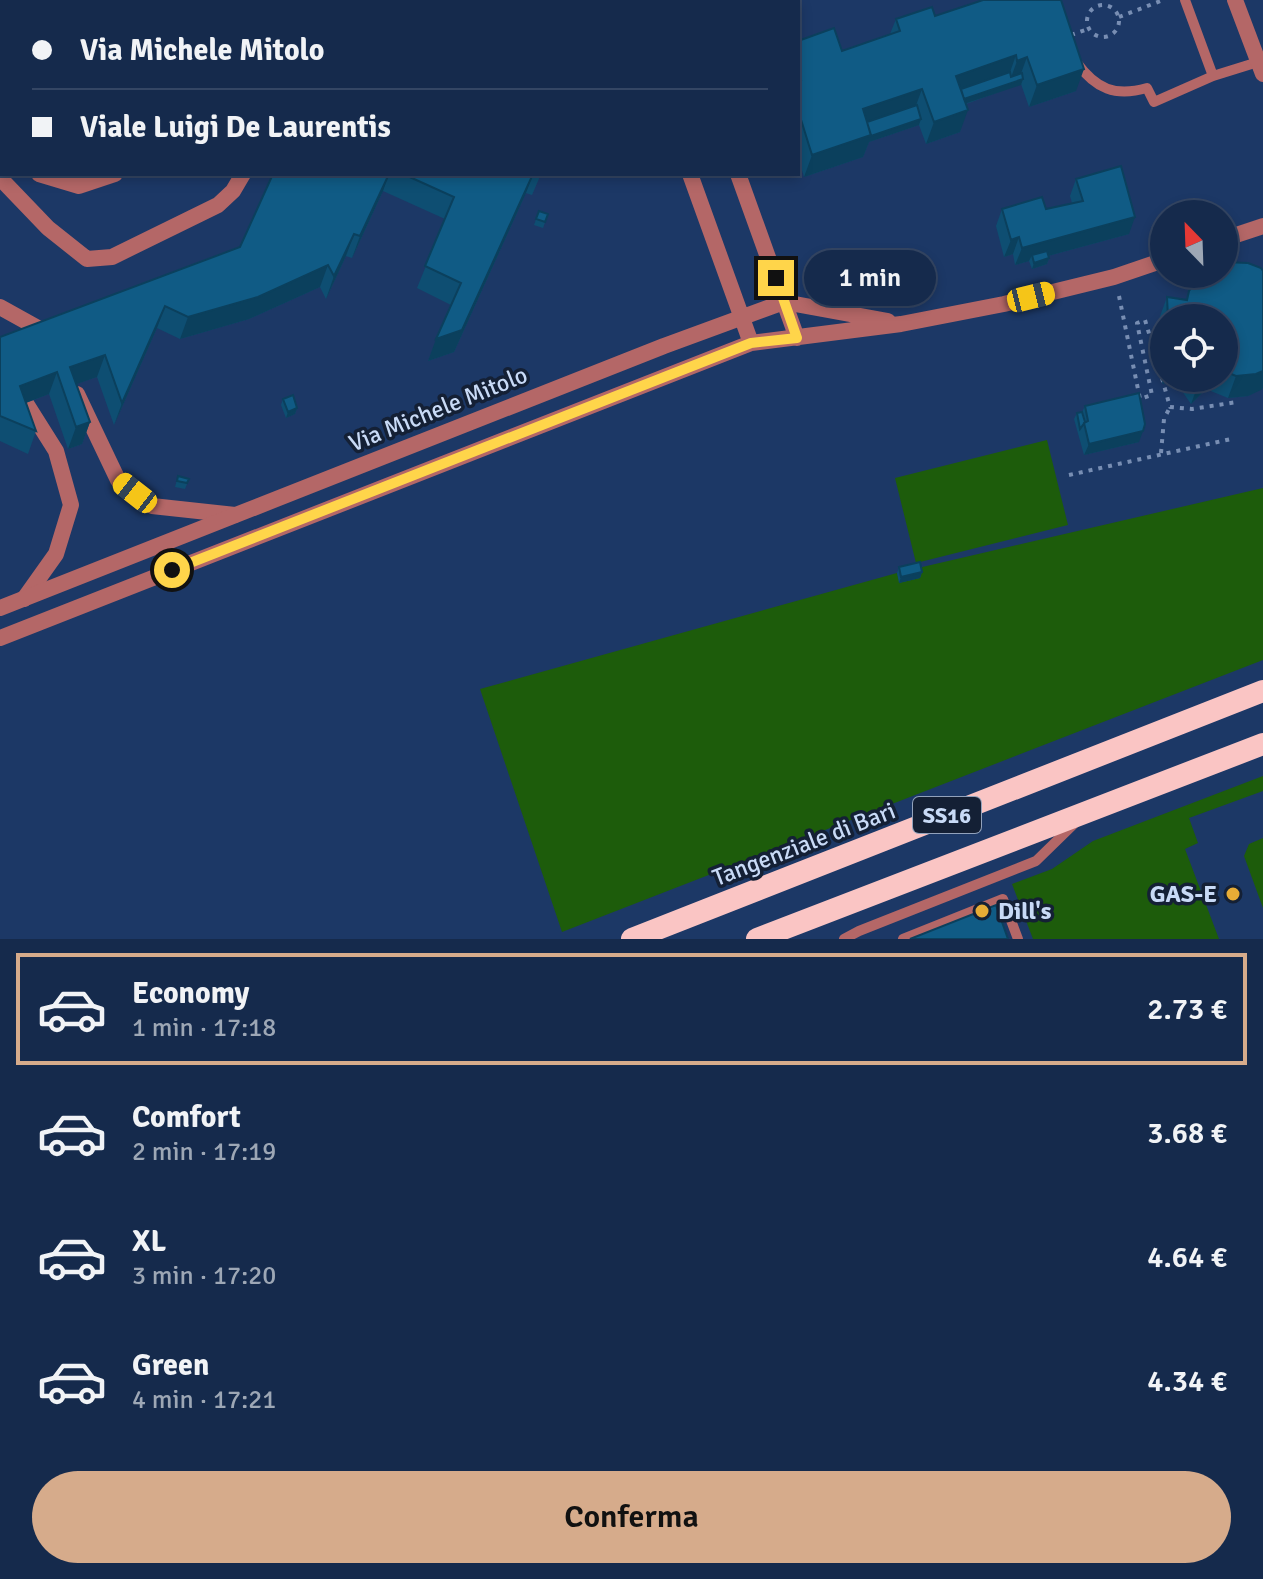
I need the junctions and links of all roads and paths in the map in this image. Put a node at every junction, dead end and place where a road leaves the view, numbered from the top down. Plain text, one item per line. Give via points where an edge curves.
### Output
1 (1163, 0) edge
2 (1185, 0) edge
3 (1235, 0) edge
4 (1119, 17) junction
5 (1088, 29) junction
6 (1066, 36) joint
7 (1261, 66) edge
8 (1213, 76) junction
9 (46, 176) edge
10 (109, 176) edge
11 (242, 176) edge
12 (691, 176) edge
13 (739, 176) edge
14 (0, 178) edge
15 (1263, 226) edge
16 (1238, 234) edge
17 (1150, 265) edge
18 (1114, 277) junction
19 (784, 302) junction
20 (0, 307) edge
21 (741, 317) junction
22 (901, 324) junction
23 (1150, 337) edge
24 (797, 338) junction
25 (751, 343) junction
26 (52, 346) edge
27 (0, 371) edge
28 (66, 373) edge
29 (1150, 385) edge
30 (1151, 392) edge
31 (1166, 392) edge
32 (1237, 402) dead end
33 (1170, 407) junction
34 (1231, 439) dead end
35 (1161, 453) junction
36 (1069, 475) dead end
37 (235, 515) junction
38 (24, 599) junction
39 (0, 608) edge
40 (0, 638) edge
41 (1263, 691) edge
42 (1263, 744) edge
43 (1088, 811) junction
44 (632, 939) edge
45 (757, 939) edge
46 (844, 939) edge
47 (903, 939) edge
48 (1018, 939) edge

1 - 4 path
2 - 8 lane
3 - 7 street
4 - 5 path via 1110,36 1099,38
4 - 5 path via 1110,6 1095,7 1087,17
5 - 6 path
6 - 8 lane via 1078,65 1107,90 1129,93 1147,88 1154,102
7 - 8 lane
9 - 10 street via 79,186
11 - 14 street via 218,205 112,257 87,259
12 - 21 street
13 - 19 street
15 - 16 street
17 - 18 street, Via Michele Mitolo
18 - 22 street, Via Michele Mitolo
18 - 30 path via 1140,399
19 - 21 street, Via Michele Mitolo
19 - 22 street, Via Michele Mitolo
19 - 24 street
20 - 26 street via 45,332
21 - 25 street
21 - 37 street, Via Michele Mitolo
22 - 24 street, Via Michele Mitolo
23 - 29 path via 1145,320 1137,323
24 - 25 street, Via Michele Mitolo
25 - 40 street, Via Michele Mitolo
27 - 38 street via 10,378 56,451 71,505 56,554
28 - 37 street via 118,480 152,506
31 - 33 path
32 - 33 path
33 - 35 path
34 - 35 path
35 - 36 path
37 - 38 street, Via Michele Mitolo
38 - 39 street, Via Michele Mitolo
41 - 44 highway, Tangenziale di Bari / SS16
42 - 43 highway, SS16
43 - 45 highway, SS16
43 - 46 lane via 1036,861
47 - 48 lane via 1003,899

